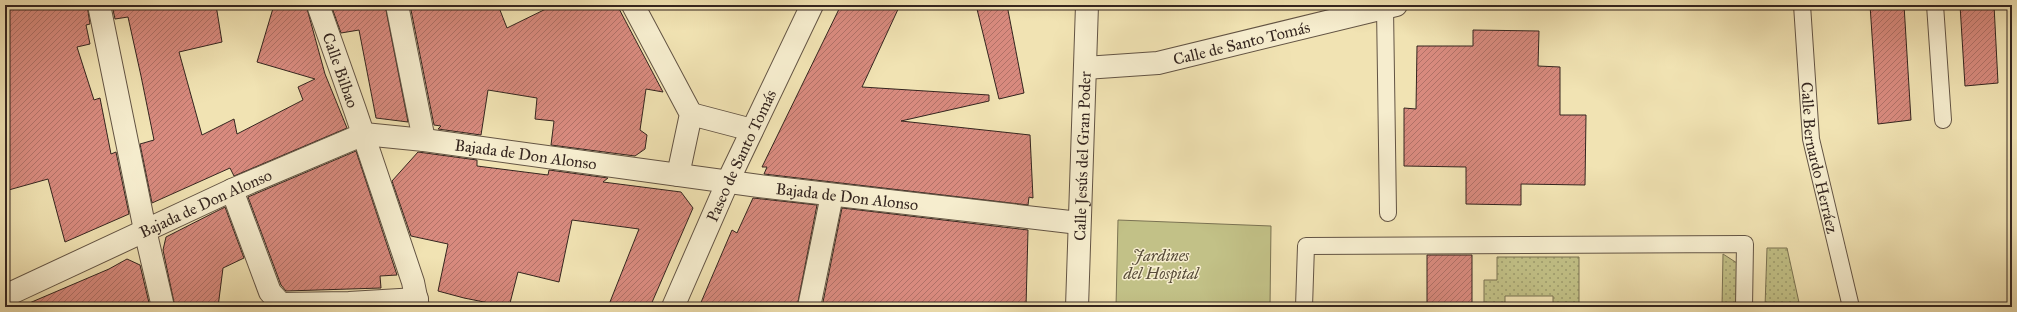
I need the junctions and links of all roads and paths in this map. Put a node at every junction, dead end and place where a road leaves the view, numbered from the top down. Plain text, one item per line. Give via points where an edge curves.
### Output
1 (99, 5) edge
2 (318, 5) edge
3 (397, 5) edge
4 (633, 5) edge
5 (812, 5) edge
6 (1087, 5) edge
7 (1802, 5) edge
8 (1935, 5) edge
9 (1390, 6) edge
10 (1085, 68) junction
11 (691, 114) junction
12 (1943, 120) dead end
13 (752, 130) junction
14 (364, 134) junction
15 (424, 140) junction
16 (678, 175) junction
17 (728, 182) junction
18 (232, 190) junction
19 (832, 195) junction
20 (1388, 213) dead end
21 (1079, 223) junction
22 (145, 230) junction
23 (5, 296) edge
24 (418, 303) edge
25 (280, 305) edge
26 (349, 305) edge
27 (163, 307) edge
28 (674, 307) edge
29 (810, 307) edge
30 (1077, 307) edge
31 (1304, 307) edge
32 (1744, 307) edge
33 (1851, 307) edge

1 - 22 street
2 - 14 street, Calle Bilbao
3 - 15 street
4 - 11 street
5 - 13 street, Paseo de Santo Tomás
6 - 10 street, Calle Jesús del Gran Poder
7 - 33 lane, Calle Bernardo Herráez via 1811,139
8 - 12 lane
9 - 10 street, Calle de Santo Tomás via 1158,63
9 - 20 lane
10 - 21 street, Calle Jesús del Gran Poder
11 - 13 street
11 - 16 street
13 - 17 street, Paseo de Santo Tomás
14 - 15 street, Bajada de Don Alonso
14 - 18 street, Bajada de Don Alonso
14 - 24 street, Calle Bilbao
15 - 16 street, Bajada de Don Alonso
16 - 17 street, Bajada de Don Alonso
17 - 19 street, Bajada de Don Alonso
17 - 28 street, Paseo de Santo Tomás
18 - 22 street, Bajada de Don Alonso
18 - 25 street via 270,292
19 - 21 street, Bajada de Don Alonso
19 - 29 street
21 - 30 street, Calle Jesús del Gran Poder
22 - 23 street, Bajada de Don Alonso
22 - 27 street
24 - 26 street
25 - 26 street
31 - 32 lane via 1306,246 1745,244

